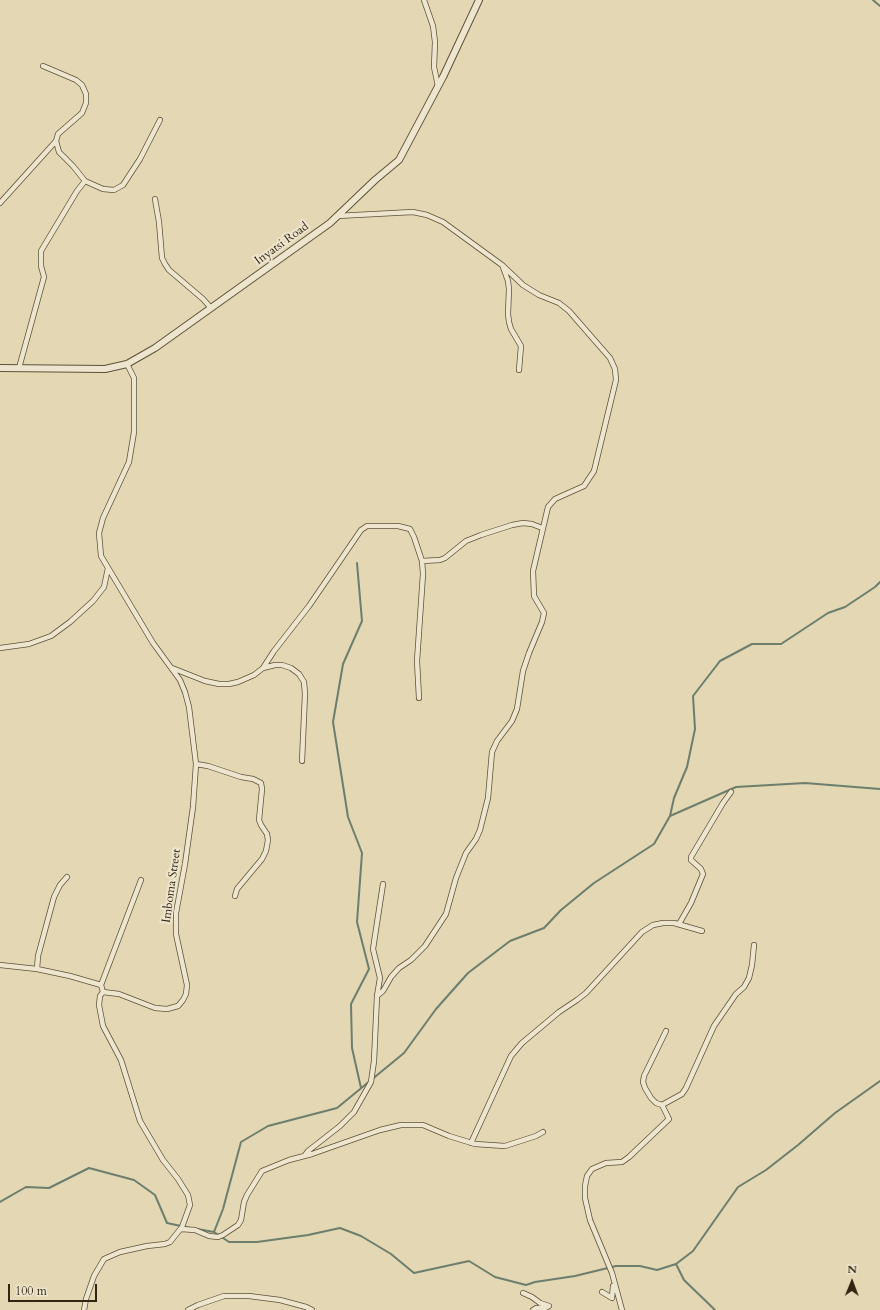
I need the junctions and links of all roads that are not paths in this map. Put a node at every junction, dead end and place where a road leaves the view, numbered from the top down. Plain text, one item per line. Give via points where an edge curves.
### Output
1 (424, 0) edge
2 (479, 0) edge
3 (43, 66) dead end
4 (438, 86) junction
5 (160, 120) dead end
6 (56, 141) junction
7 (85, 181) junction
8 (155, 199) dead end
9 (0, 204) edge
10 (337, 216) junction
11 (502, 265) junction
12 (211, 308) junction
13 (127, 364) junction
14 (0, 368) edge
15 (18, 368) junction
16 (519, 370) dead end
17 (542, 528) junction
18 (422, 561) junction
19 (108, 568) junction
20 (0, 648) edge
21 (172, 668) junction
22 (263, 668) junction
23 (419, 698) dead end
24 (302, 761) dead end
25 (196, 764) junction
26 (731, 792) dead end
27 (67, 876) dead end
28 (141, 880) dead end
29 (383, 884) dead end
30 (235, 896) dead end
31 (678, 924) junction
32 (702, 931) dead end
33 (754, 945) dead end
34 (0, 965) edge
35 (37, 969) junction
36 (102, 985) junction
37 (103, 992) junction
38 (377, 996) junction
39 (666, 1031) dead end
40 (662, 1105) junction
41 (543, 1132) dead end
42 (471, 1142) junction
43 (305, 1155) junction
44 (181, 1228) junction
45 (614, 1281) junction
46 (602, 1292) dead end
47 (523, 1293) dead end
48 (84, 1310) edge
49 (188, 1310) edge
50 (312, 1310) edge
51 (533, 1310) edge
52 (622, 1310) edge

1 - 4 street via 433,26 434,67
2 - 4 street, Inyatsi Road
3 - 6 street via 76,80 86,94 82,113 58,134
4 - 10 street, Inyatsi Road via 400,160
5 - 7 street via 123,185 114,190 103,189
6 - 7 street via 59,152
6 - 9 street
7 - 15 street via 41,251 44,277
8 - 12 street via 162,258 165,264
10 - 11 street via 413,212 427,214 443,222
10 - 12 street, Inyatsi Road
11 - 16 street via 509,289 509,322 521,346
11 - 17 street via 523,285 559,303 569,312 610,358 615,369 616,380 612,400 594,471 584,486 555,499 548,507
12 - 13 street, Inyatsi Road via 155,348
13 - 15 street, Inyatsi Road via 105,369
13 - 19 street, Imboma Street via 134,378 134,432 129,462 103,518 99,533 100,556
14 - 15 street, Inyatsi Road
17 - 18 street via 523,523 512,525 466,541 445,558
17 - 38 street via 533,571 534,596 544,613 523,671 517,709 492,752 488,798 480,830 466,853 446,914 425,946 391,977
18 - 22 street via 410,529 377,525 367,526 361,530
18 - 23 street via 416,661
19 - 20 street via 104,587 70,622 51,636 29,644
19 - 21 street, Imboma Street via 153,643
21 - 22 street via 205,681 228,684 254,675
21 - 25 street, Imboma Street via 180,680 189,707
22 - 24 street via 275,665 291,668 304,682
25 - 30 street via 261,783 259,820 267,834 266,851 237,889
25 - 37 street, Imboma Street via 193,807 176,913 176,934 187,984 186,994 178,1006 167,1009 155,1008 120,994
26 - 31 street via 692,857 691,860 703,874 691,904
27 - 35 street via 54,897 38,956
28 - 36 street
29 - 38 street via 373,949 380,978
31 - 32 street
31 - 42 street via 663,923 642,932 586,993 558,1012 522,1043 511,1056
33 - 40 street via 749,978 714,1026 686,1088 682,1094
34 - 35 street
35 - 36 street
36 - 37 street
37 - 44 street via 99,1005 103,1026 121,1060 140,1121 188,1195 190,1205
38 - 43 street via 371,1082 354,1112
39 - 40 street via 643,1082 651,1098
40 - 45 street via 668,1119 666,1123 622,1162 606,1163 592,1169 587,1176 585,1198 590,1220
41 - 42 street via 505,1146
42 - 43 street via 423,1125 410,1124 380,1130
43 - 44 street via 262,1171 247,1195 238,1225 223,1235 209,1236
44 - 48 street via 166,1244 120,1252 104,1259 94,1276
45 - 46 street via 612,1298
45 - 52 street
47 - 51 street via 548,1306
49 - 50 street via 224,1296 280,1300

